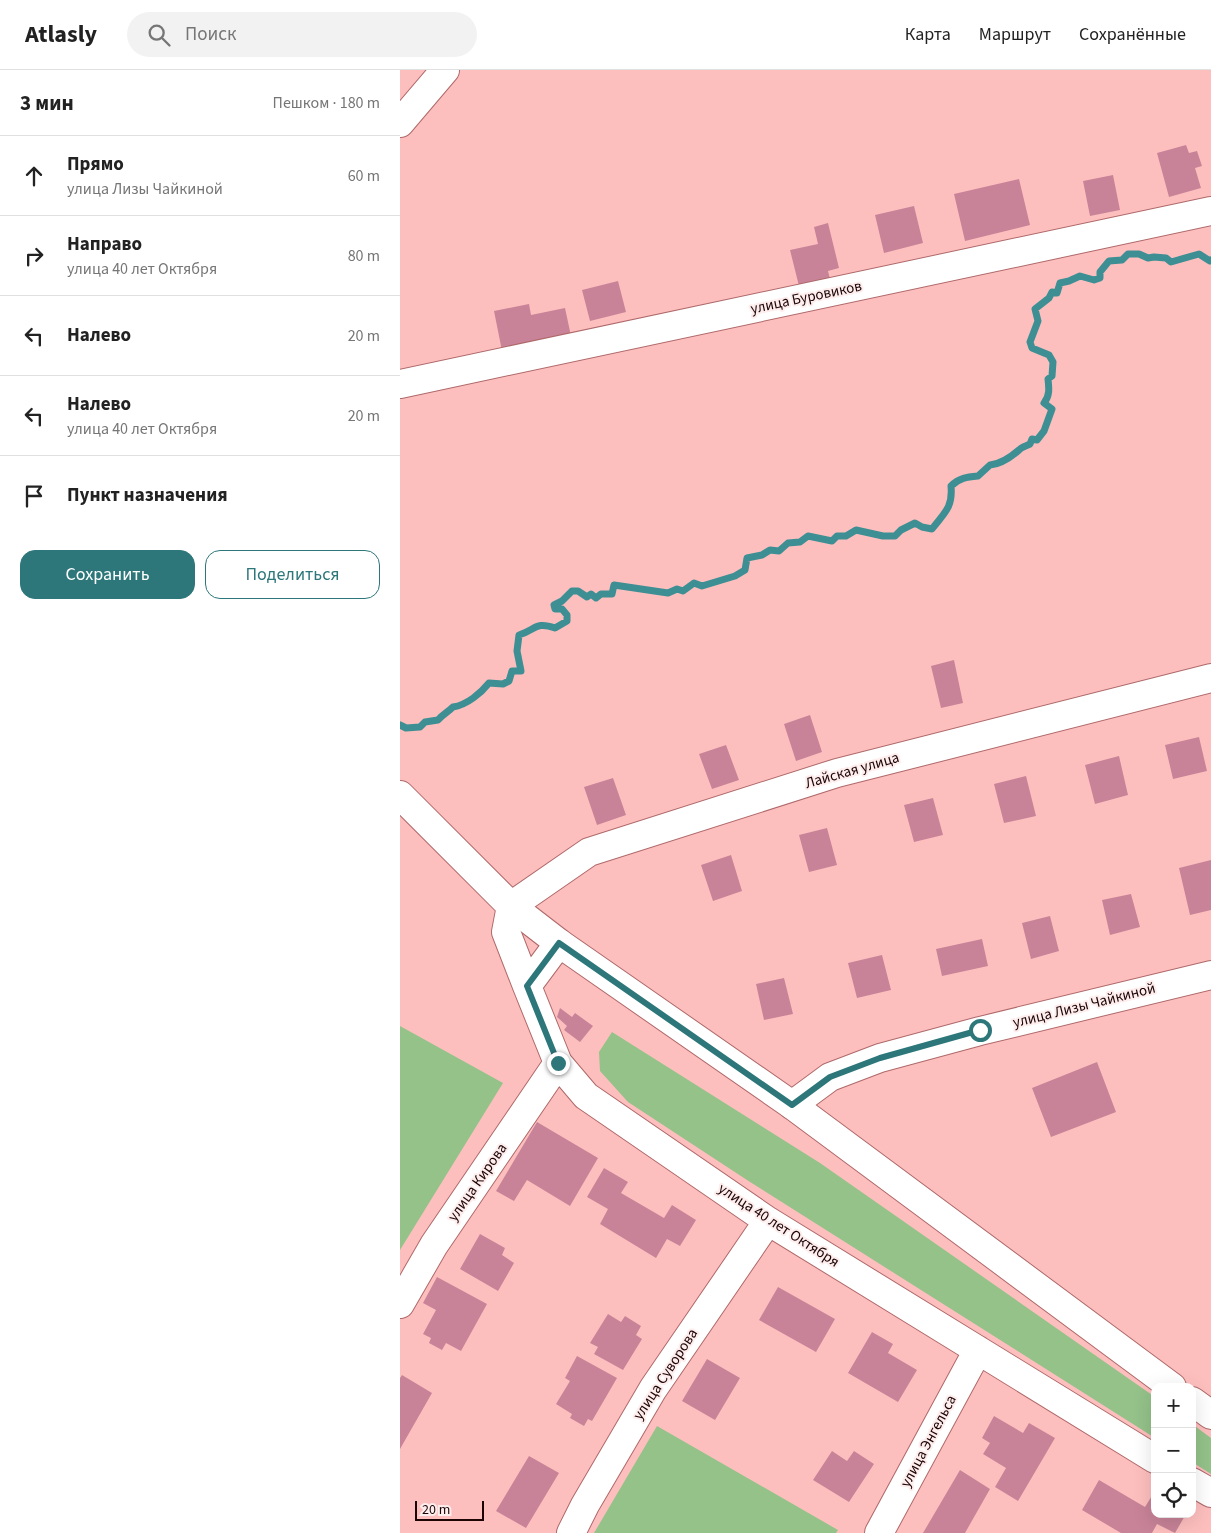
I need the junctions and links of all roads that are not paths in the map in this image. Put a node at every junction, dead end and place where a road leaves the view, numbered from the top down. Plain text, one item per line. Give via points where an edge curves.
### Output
1 (446, 70) edge
2 (400, 123) edge
3 (1211, 211) edge
4 (400, 384) edge
5 (1211, 678) edge
6 (400, 794) edge
7 (511, 906) junction
8 (559, 943) junction
9 (1211, 975) edge
10 (527, 986) junction
11 (558, 1063) junction
12 (792, 1105) junction
13 (768, 1221) junction
14 (400, 1304) edge
15 (978, 1350) junction
16 (1167, 1383) edge
17 (1196, 1404) edge
18 (1211, 1415) edge
19 (1151, 1457) edge
20 (1196, 1484) edge
21 (1211, 1493) edge
22 (571, 1533) edge
23 (879, 1533) edge

1 - 2 street
3 - 4 street, улица Буровиков
5 - 7 street, Лайская улица via 837,773 589,852
6 - 7 street
7 - 8 street
7 - 10 street, улица 40 лет Октября via 506,932
8 - 10 street
8 - 12 street
9 - 12 street, улица Лизы Чайкиной via 980,1030 880,1058 830,1077
10 - 11 street, улица 40 лет Октября
11 - 13 street, улица 40 лет Октября via 586,1096
11 - 14 street, улица Кирова via 434,1244
12 - 16 street
13 - 15 street, улица 40 лет Октября
13 - 22 street, улица Суворова via 653,1389
15 - 19 street, улица 40 лет Октября
15 - 23 street, улица Энгельса
17 - 18 street
20 - 21 street

